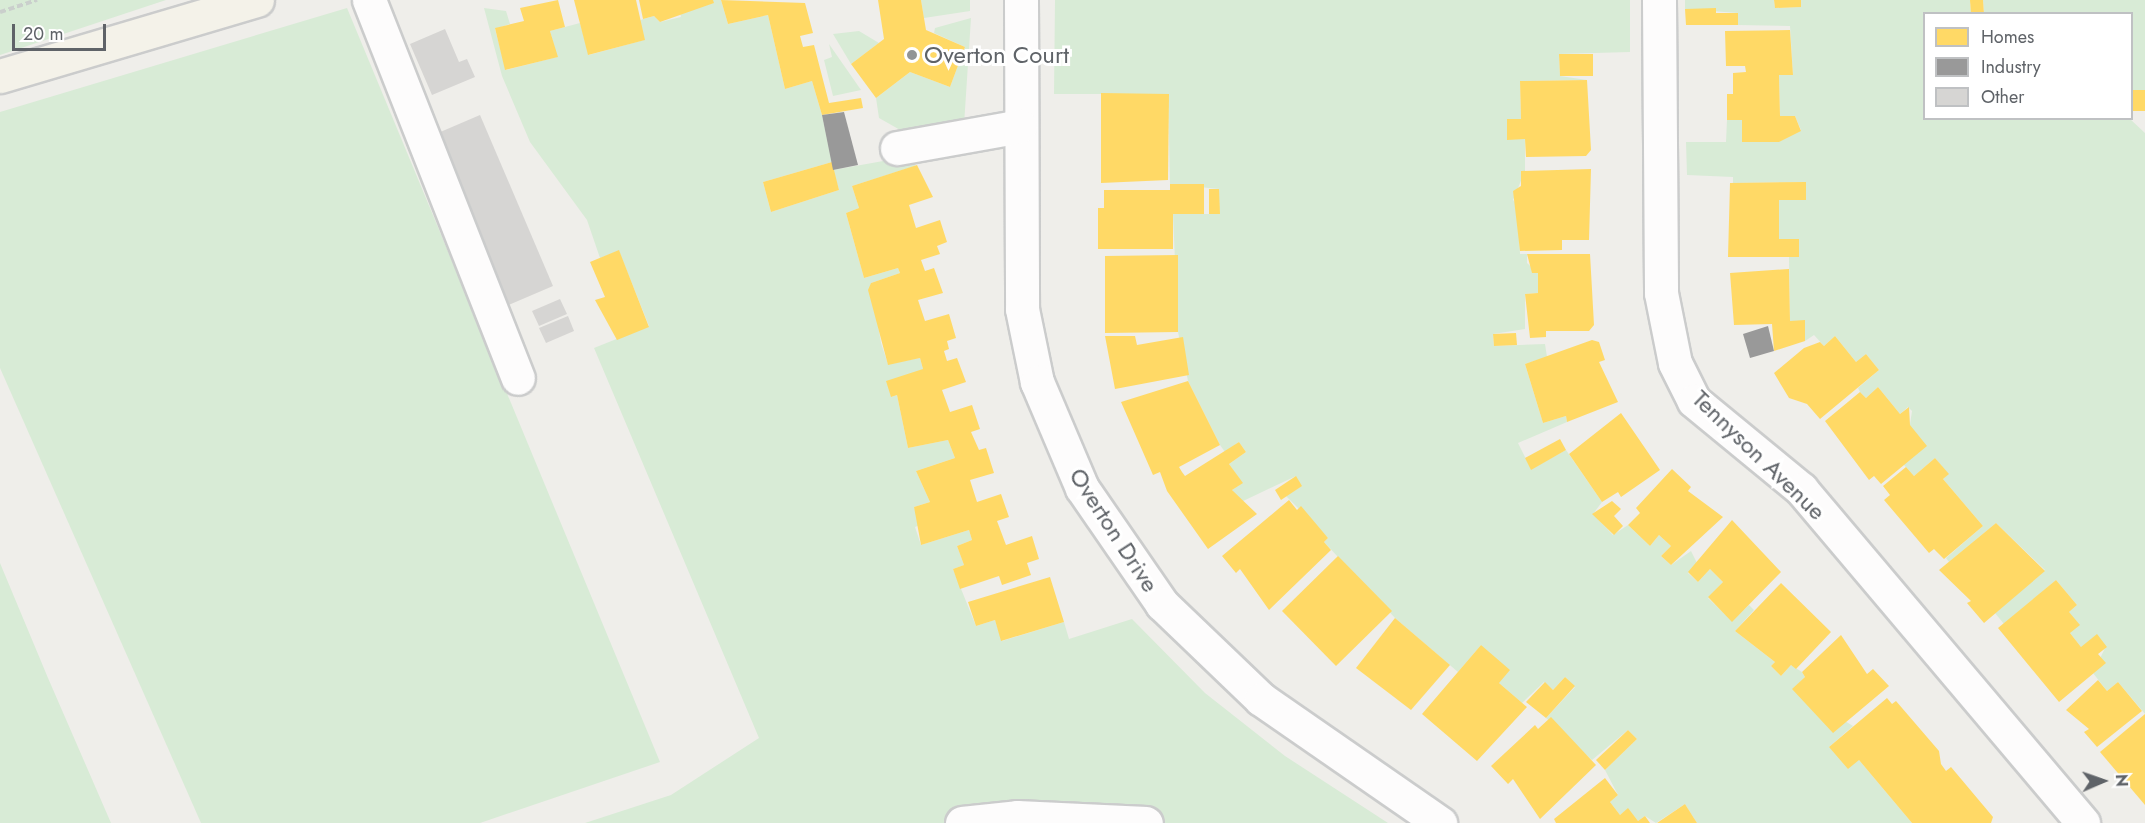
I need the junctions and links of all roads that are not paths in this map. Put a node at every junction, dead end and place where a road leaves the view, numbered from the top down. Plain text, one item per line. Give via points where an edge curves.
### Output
1 (257, 0) edge
2 (369, 0) edge
3 (1020, 0) edge
4 (1659, 0) edge
5 (0, 76) edge
6 (1020, 126) junction
7 (897, 148) dead end
8 (518, 378) dead end
9 (962, 823) edge
10 (1146, 823) edge
11 (1440, 823) edge
12 (2083, 823) edge

1 - 5 main road
2 - 8 street
3 - 6 street, Overton Drive
4 - 12 street, Tennyson Avenue via 1661,293 1675,363 1694,401 1801,489
6 - 7 street
6 - 11 street, Overton Drive via 1022,309 1040,393 1082,488 1162,604 1261,699
9 - 10 street via 1017,817

